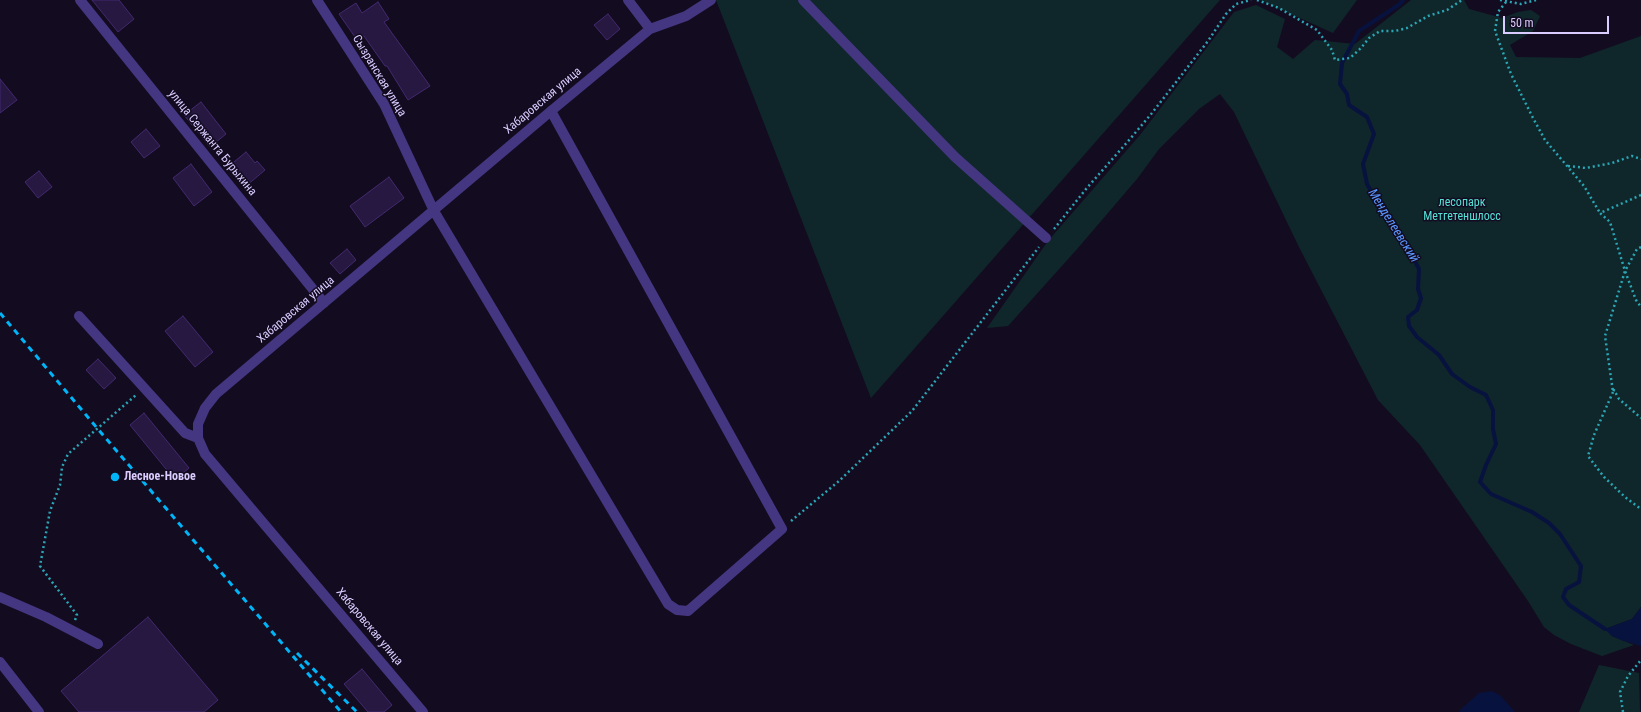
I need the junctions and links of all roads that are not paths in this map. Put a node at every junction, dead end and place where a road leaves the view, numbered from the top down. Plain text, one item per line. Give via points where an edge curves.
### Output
1 (80, 0) edge
2 (317, 0) edge
3 (628, 0) edge
4 (711, 0) edge
5 (803, 0) edge
6 (650, 29) junction
7 (551, 111) junction
8 (434, 211) junction
9 (1046, 238) road end
10 (324, 303) junction
11 (79, 316) dead end
12 (198, 438) junction
13 (0, 597) edge
14 (98, 644) dead end
15 (0, 662) edge
16 (39, 712) edge
17 (423, 712) edge

1 - 10 street, улица Сержанта Бурыхина
2 - 8 street, Сызранская улица via 384,104
3 - 6 street
4 - 6 street, Хабаровская улица via 686,16
5 - 9 street via 955,157
6 - 7 street, Хабаровская улица
7 - 8 street, Хабаровская улица
7 - 8 street, Сызранская улица via 782,529 688,611 677,610 668,604
8 - 10 street, Хабаровская улица
10 - 12 street, Хабаровская улица via 216,394 205,408 198,424
11 - 12 street via 185,433
12 - 17 street, Хабаровская улица via 205,454
13 - 14 street
15 - 16 street

